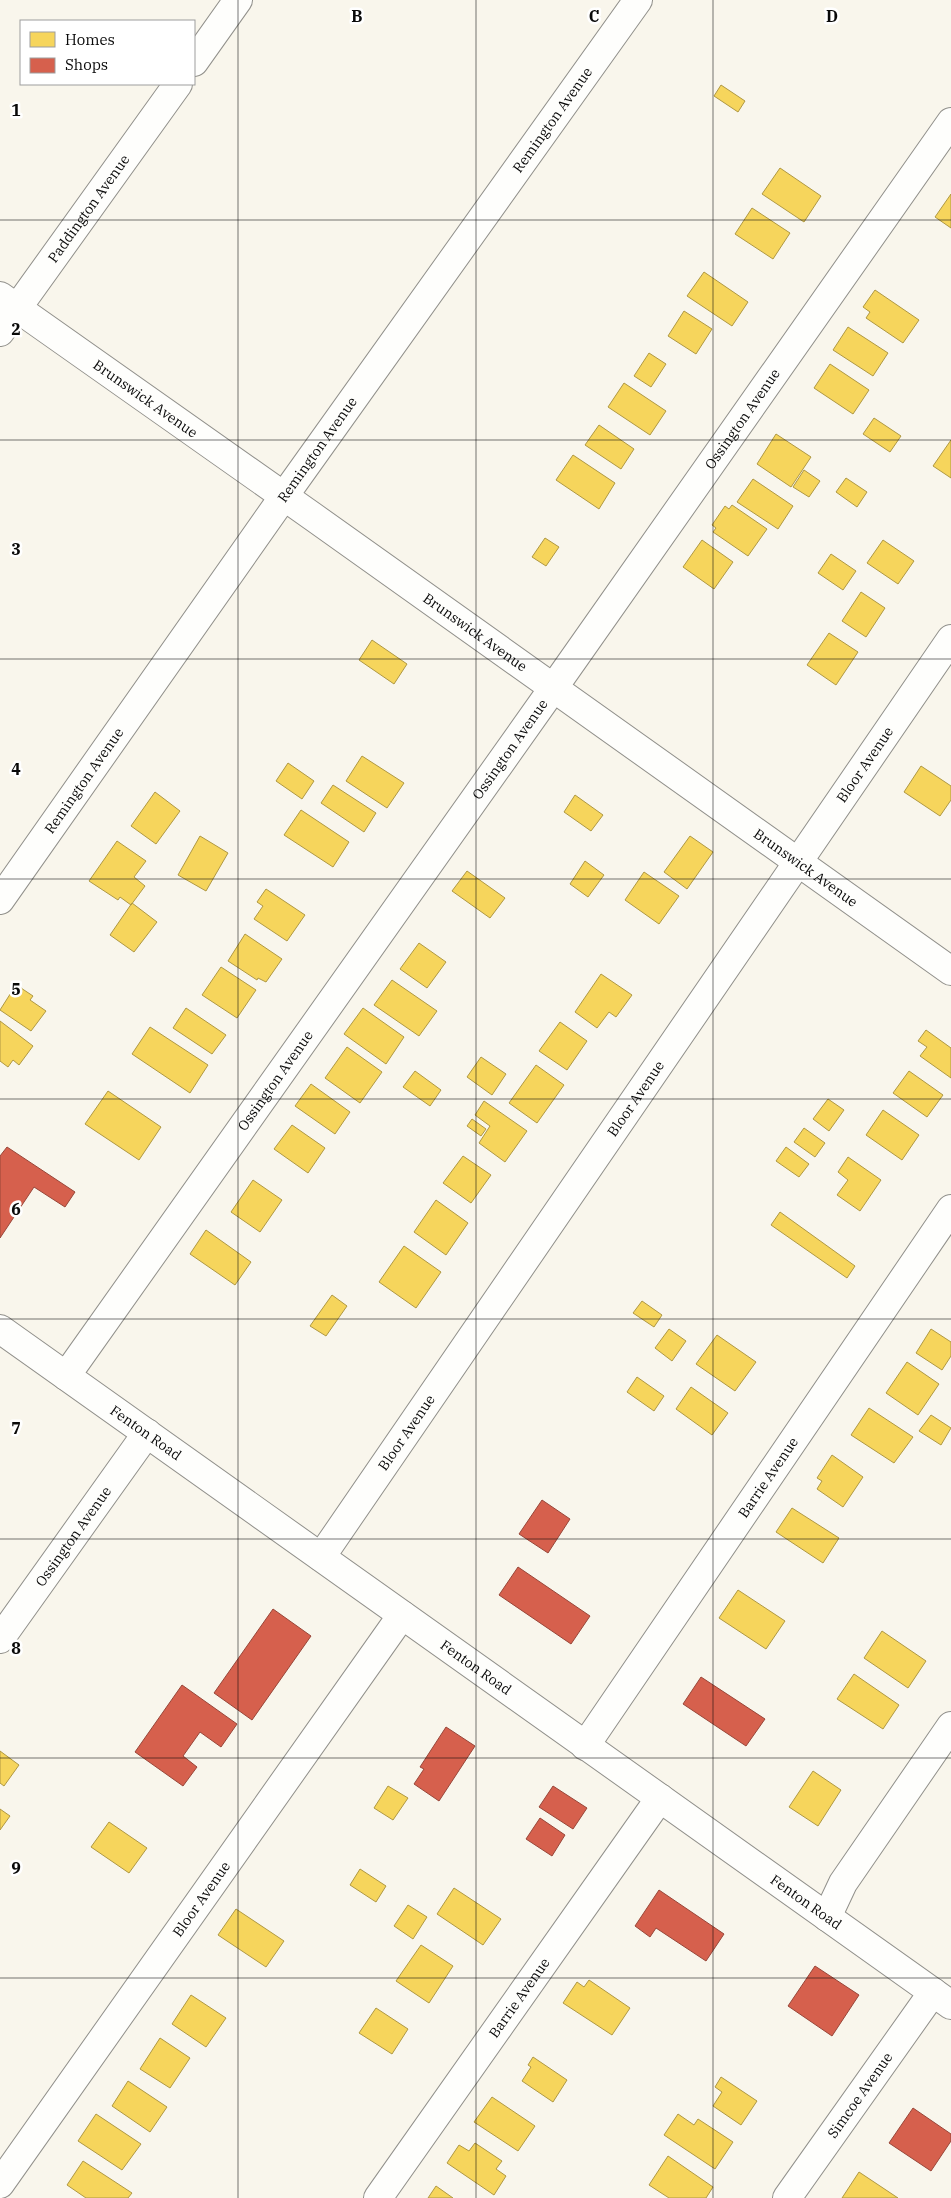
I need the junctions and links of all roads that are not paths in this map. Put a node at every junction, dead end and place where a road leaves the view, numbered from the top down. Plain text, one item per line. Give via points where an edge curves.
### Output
1 (238, 0) edge
2 (638, 0) edge
3 (195, 61) edge
4 (177, 85) edge
5 (951, 122) edge
6 (8, 302) edge
7 (0, 332) edge
8 (284, 496) junction
9 (951, 639) edge
10 (554, 687) junction
11 (799, 863) junction
12 (0, 900) edge
13 (951, 971) edge
14 (951, 1209) edge
15 (0, 1330) edge
16 (66, 1376) junction
17 (147, 1433) junction
18 (321, 1557) junction
19 (402, 1615) junction
20 (0, 1639) edge
21 (951, 1726) edge
22 (585, 1746) junction
23 (660, 1798) junction
24 (827, 1917) junction
25 (942, 1999) edge
26 (0, 2184) edge
27 (378, 2198) edge
28 (787, 2198) edge

1 - 3 street
2 - 8 street, Remington Avenue
4 - 6 street, Paddington Avenue
5 - 10 street, Ossington Avenue
6 - 7 street, Paddington Avenue
6 - 8 street, Brunswick Avenue
8 - 10 street, Brunswick Avenue
8 - 12 street, Remington Avenue
9 - 11 street, Bloor Avenue
10 - 11 street, Brunswick Avenue
10 - 16 street, Ossington Avenue
11 - 13 street, Brunswick Avenue
11 - 18 street, Bloor Avenue
14 - 22 street, Barrie Avenue
15 - 16 street, Fenton Road
16 - 17 street, Fenton Road
17 - 18 street, Fenton Road
17 - 20 street, Ossington Avenue
18 - 19 street, Fenton Road
19 - 22 street, Fenton Road
19 - 26 street, Bloor Avenue
21 - 24 street via 842,1883
22 - 23 street, Fenton Road
23 - 24 street, Fenton Road
23 - 27 street, Barrie Avenue
24 - 25 street, Fenton Road
25 - 28 street, Simcoe Avenue

